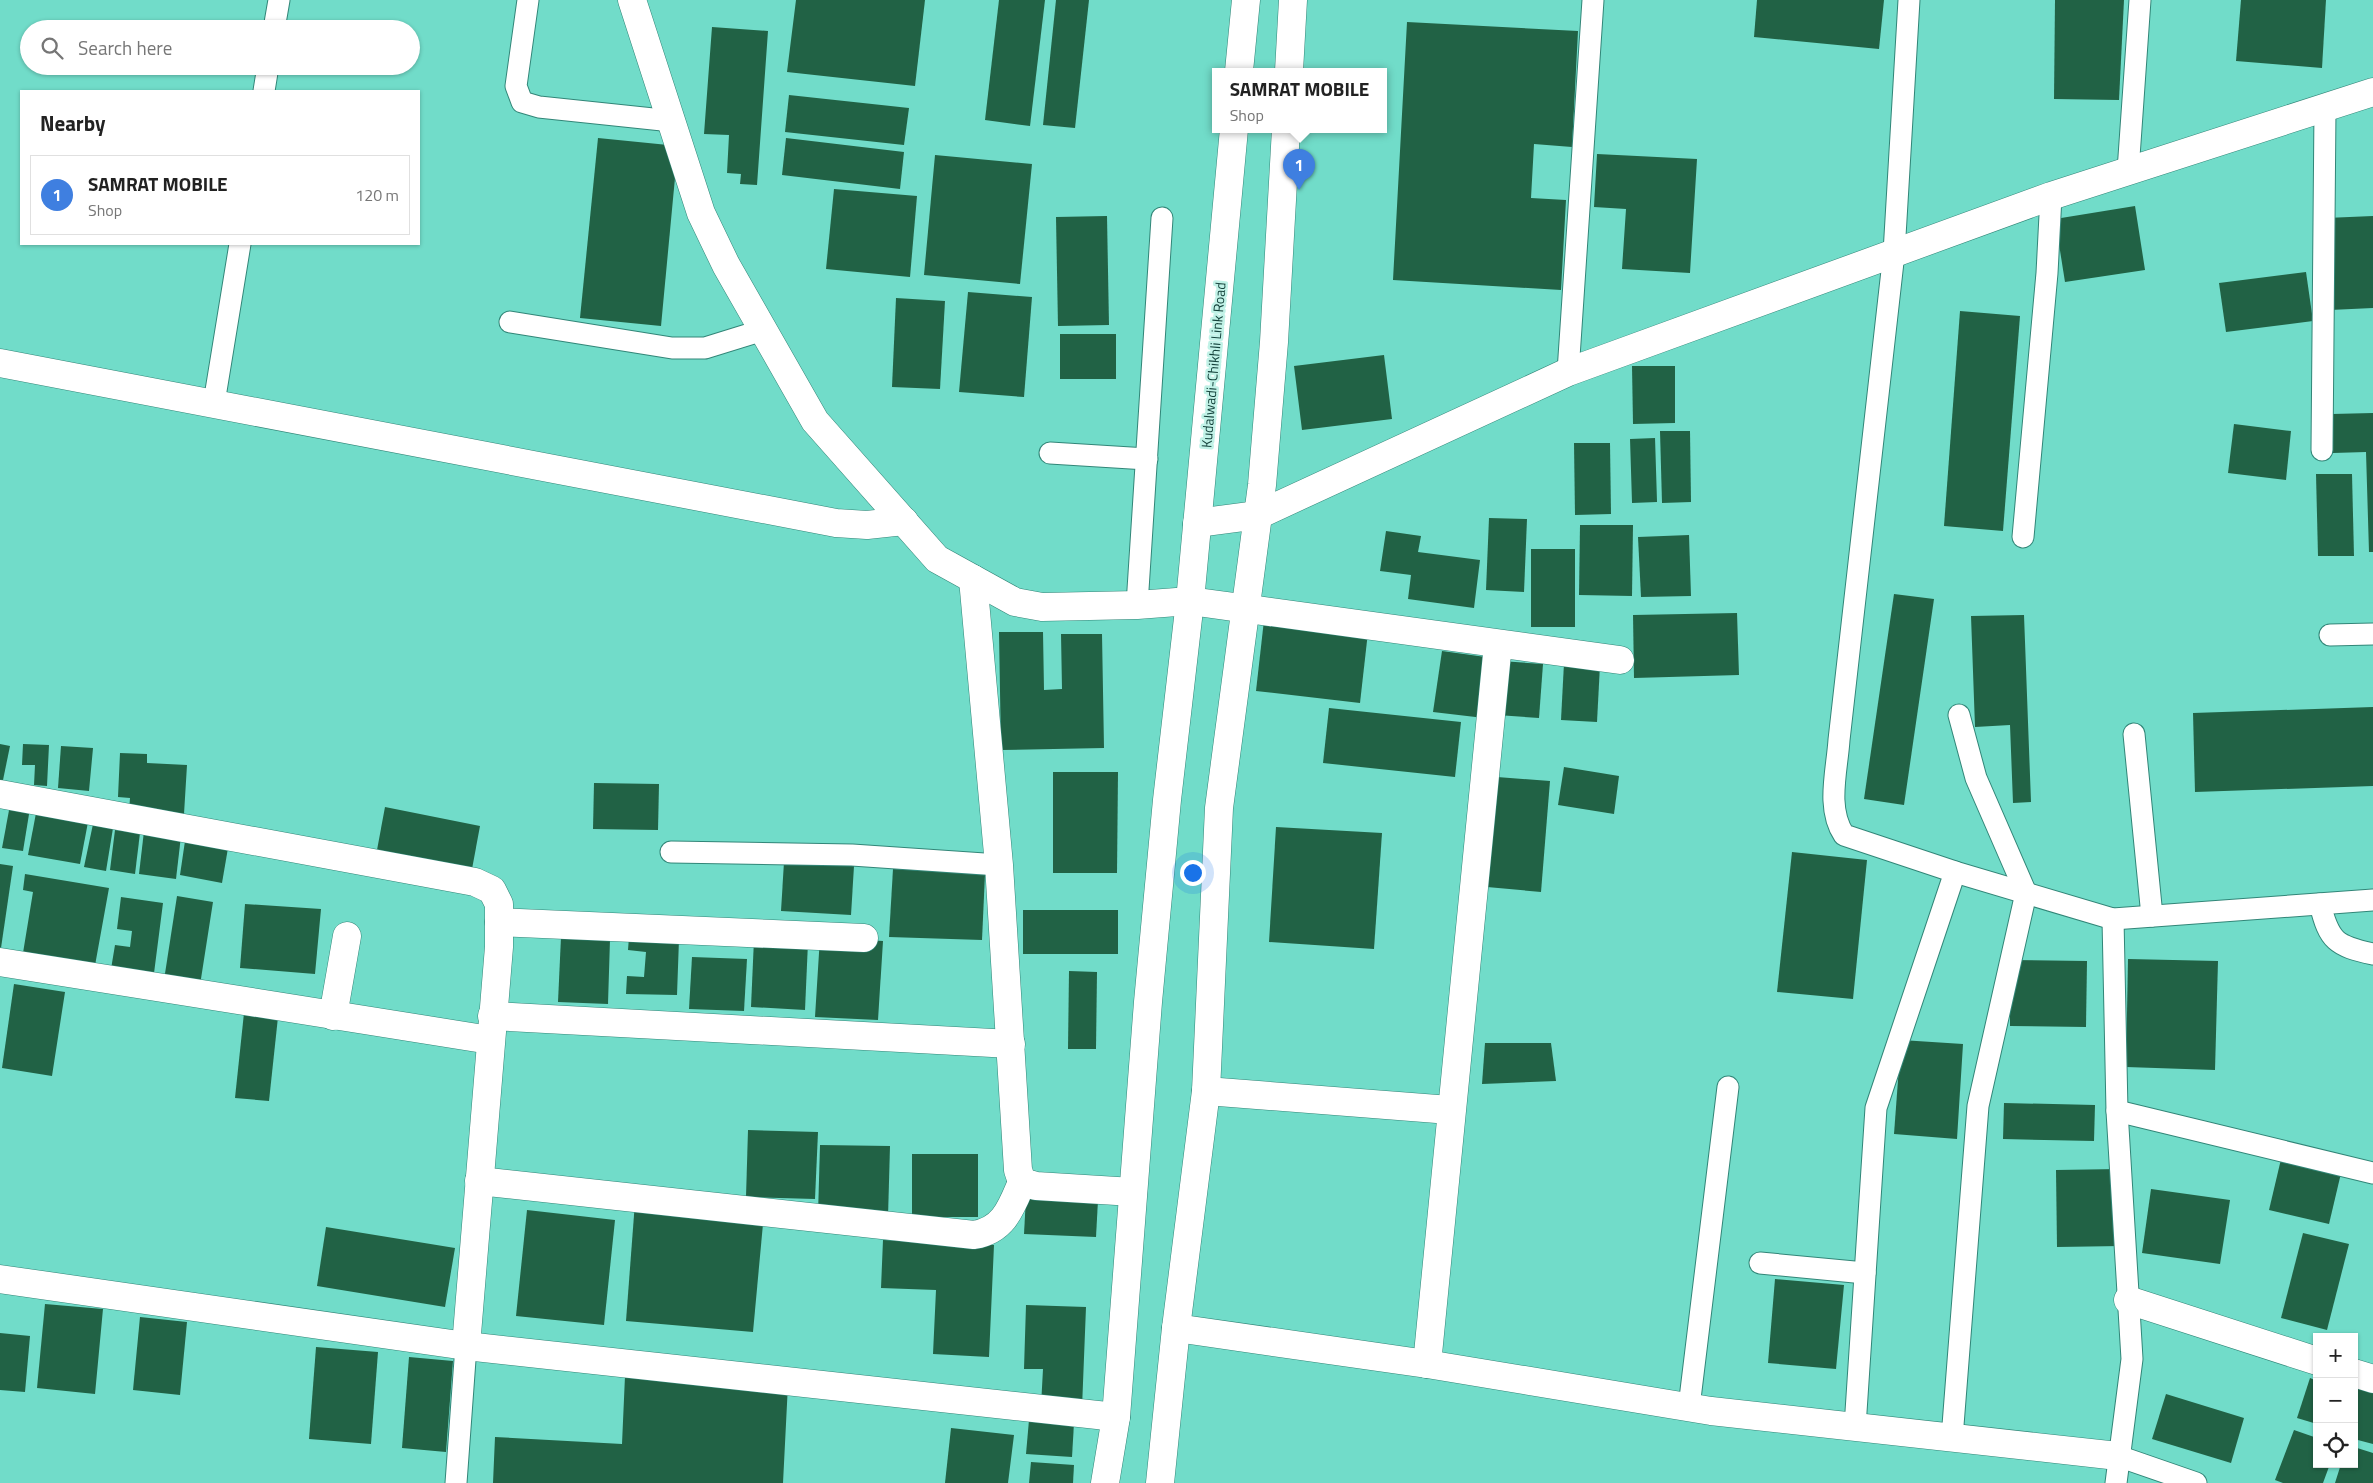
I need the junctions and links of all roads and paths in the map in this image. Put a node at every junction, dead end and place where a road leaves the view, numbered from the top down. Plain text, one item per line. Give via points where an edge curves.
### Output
1 (279, 0) edge
2 (528, 0) edge
3 (632, 0) edge
4 (1246, 0) edge
5 (1293, 0) edge
6 (1593, 0) edge
7 (1909, 0) edge
8 (2140, 0) edge
9 (276, 20) edge
10 (1239, 68) edge
11 (1289, 68) edge
12 (267, 75) edge
13 (264, 90) edge
14 (2373, 92) edge
15 (2325, 109) junction
16 (672, 121) junction
17 (1234, 133) edge
18 (1286, 133) edge
19 (2128, 171) junction
20 (2051, 196) junction
21 (1162, 218) dead end
22 (240, 245) edge
23 (1894, 253) junction
24 (510, 322) dead end
25 (763, 330) junction
26 (0, 363) edge
27 (1568, 372) junction
28 (214, 403) junction
29 (2322, 450) dead end
30 (1050, 453) dead end
31 (1146, 459) junction
32 (1258, 515) junction
33 (904, 521) junction
34 (1197, 523) junction
35 (2022, 536) dead end
36 (972, 579) junction
37 (1190, 601) junction
38 (1137, 605) junction
39 (1246, 610) junction
40 (2373, 634) edge
41 (2330, 635) dead end
42 (1498, 644) junction
43 (1620, 660) dead end
44 (1958, 715) dead end
45 (2134, 734) dead end
46 (0, 794) edge
47 (671, 852) dead end
48 (999, 865) junction
49 (1955, 872) junction
50 (2026, 893) junction
51 (2373, 900) edge
52 (2320, 904) junction
53 (2152, 916) junction
54 (2113, 919) junction
55 (499, 922) junction
56 (347, 936) dead end
57 (864, 938) dead end
58 (2373, 954) edge
59 (0, 962) edge
60 (333, 1016) junction
61 (491, 1028) junction
62 (1011, 1044) junction
63 (1728, 1087) dead end
64 (1206, 1091) junction
65 (1450, 1110) junction
66 (2117, 1111) junction
67 (2373, 1173) edge
68 (479, 1181) junction
69 (1022, 1182) junction
70 (1133, 1192) junction
71 (1760, 1263) dead end
72 (1865, 1273) junction
73 (0, 1279) edge
74 (2128, 1300) junction
75 (1176, 1328) junction
76 (466, 1346) junction
77 (2313, 1360) edge
78 (1427, 1364) junction
79 (2358, 1374) edge
80 (2373, 1379) edge
81 (1689, 1407) junction
82 (1116, 1417) junction
83 (1855, 1426) junction
84 (1952, 1438) junction
85 (2118, 1456) junction
86 (456, 1483) edge
87 (1106, 1483) edge
88 (1160, 1483) edge
89 (2116, 1483) edge
90 (2196, 1483) edge

1 - 9 lane
2 - 16 lane via 516,86 522,102 539,107
3 - 16 street
4 - 10 street
5 - 11 street
6 - 27 lane
7 - 23 lane
8 - 19 lane
12 - 13 lane
14 - 15 street
15 - 19 street
15 - 29 lane
16 - 25 street via 701,213
17 - 34 street, Kudalwadi-Chikhli Link Road
18 - 32 street via 1274,342
19 - 20 street
20 - 23 street
20 - 35 lane via 2047,274
21 - 31 lane
22 - 28 lane
23 - 27 street
23 - 49 lane via 1834,812 1844,835
24 - 25 lane via 672,348 705,348
25 - 33 street via 815,421
26 - 28 street
27 - 32 street
28 - 33 street via 836,523
30 - 31 lane
31 - 38 lane
32 - 34 street
32 - 39 street
33 - 36 street via 937,559
34 - 37 street, Kudalwadi-Chikhli Link Road
36 - 38 street via 1015,602 1042,607
36 - 48 street
37 - 38 street
37 - 39 street
37 - 70 street, Kudalwadi-Chikhli Link Road via 1162,857
39 - 42 street
39 - 64 street via 1219,808
40 - 41 lane
42 - 43 street
42 - 65 street
44 - 50 lane via 1976,778
45 - 53 lane
46 - 55 street via 475,882 492,890 499,904
47 - 48 lane via 852,855
48 - 62 street
49 - 50 lane
49 - 72 lane via 1876,1108
50 - 54 lane
50 - 84 lane via 1978,1106
51 - 52 lane
52 - 53 lane
52 - 58 lane via 2326,929 2337,943 2347,949
53 - 54 lane
54 - 66 lane
55 - 57 street
55 - 61 street
56 - 60 street
59 - 60 street
60 - 61 street
61 - 62 street
61 - 68 street
62 - 69 street via 1018,1170
63 - 81 lane
64 - 65 street
64 - 75 street
65 - 78 street
66 - 67 lane
66 - 74 lane
68 - 69 street via 974,1235 988,1232 1002,1221
68 - 76 street
69 - 70 street via 1036,1186
70 - 82 street, Kudalwadi-Chikhli Link Road
71 - 72 lane
72 - 83 lane
73 - 76 street
74 - 77 street
74 - 85 lane via 2132,1359
75 - 78 street
75 - 88 street
76 - 82 street
76 - 86 lane
78 - 81 street
79 - 80 street
81 - 83 street
82 - 87 street, Kudalwadi-Chikhli Link Road
83 - 84 street
84 - 85 street
85 - 89 lane
85 - 90 lane

